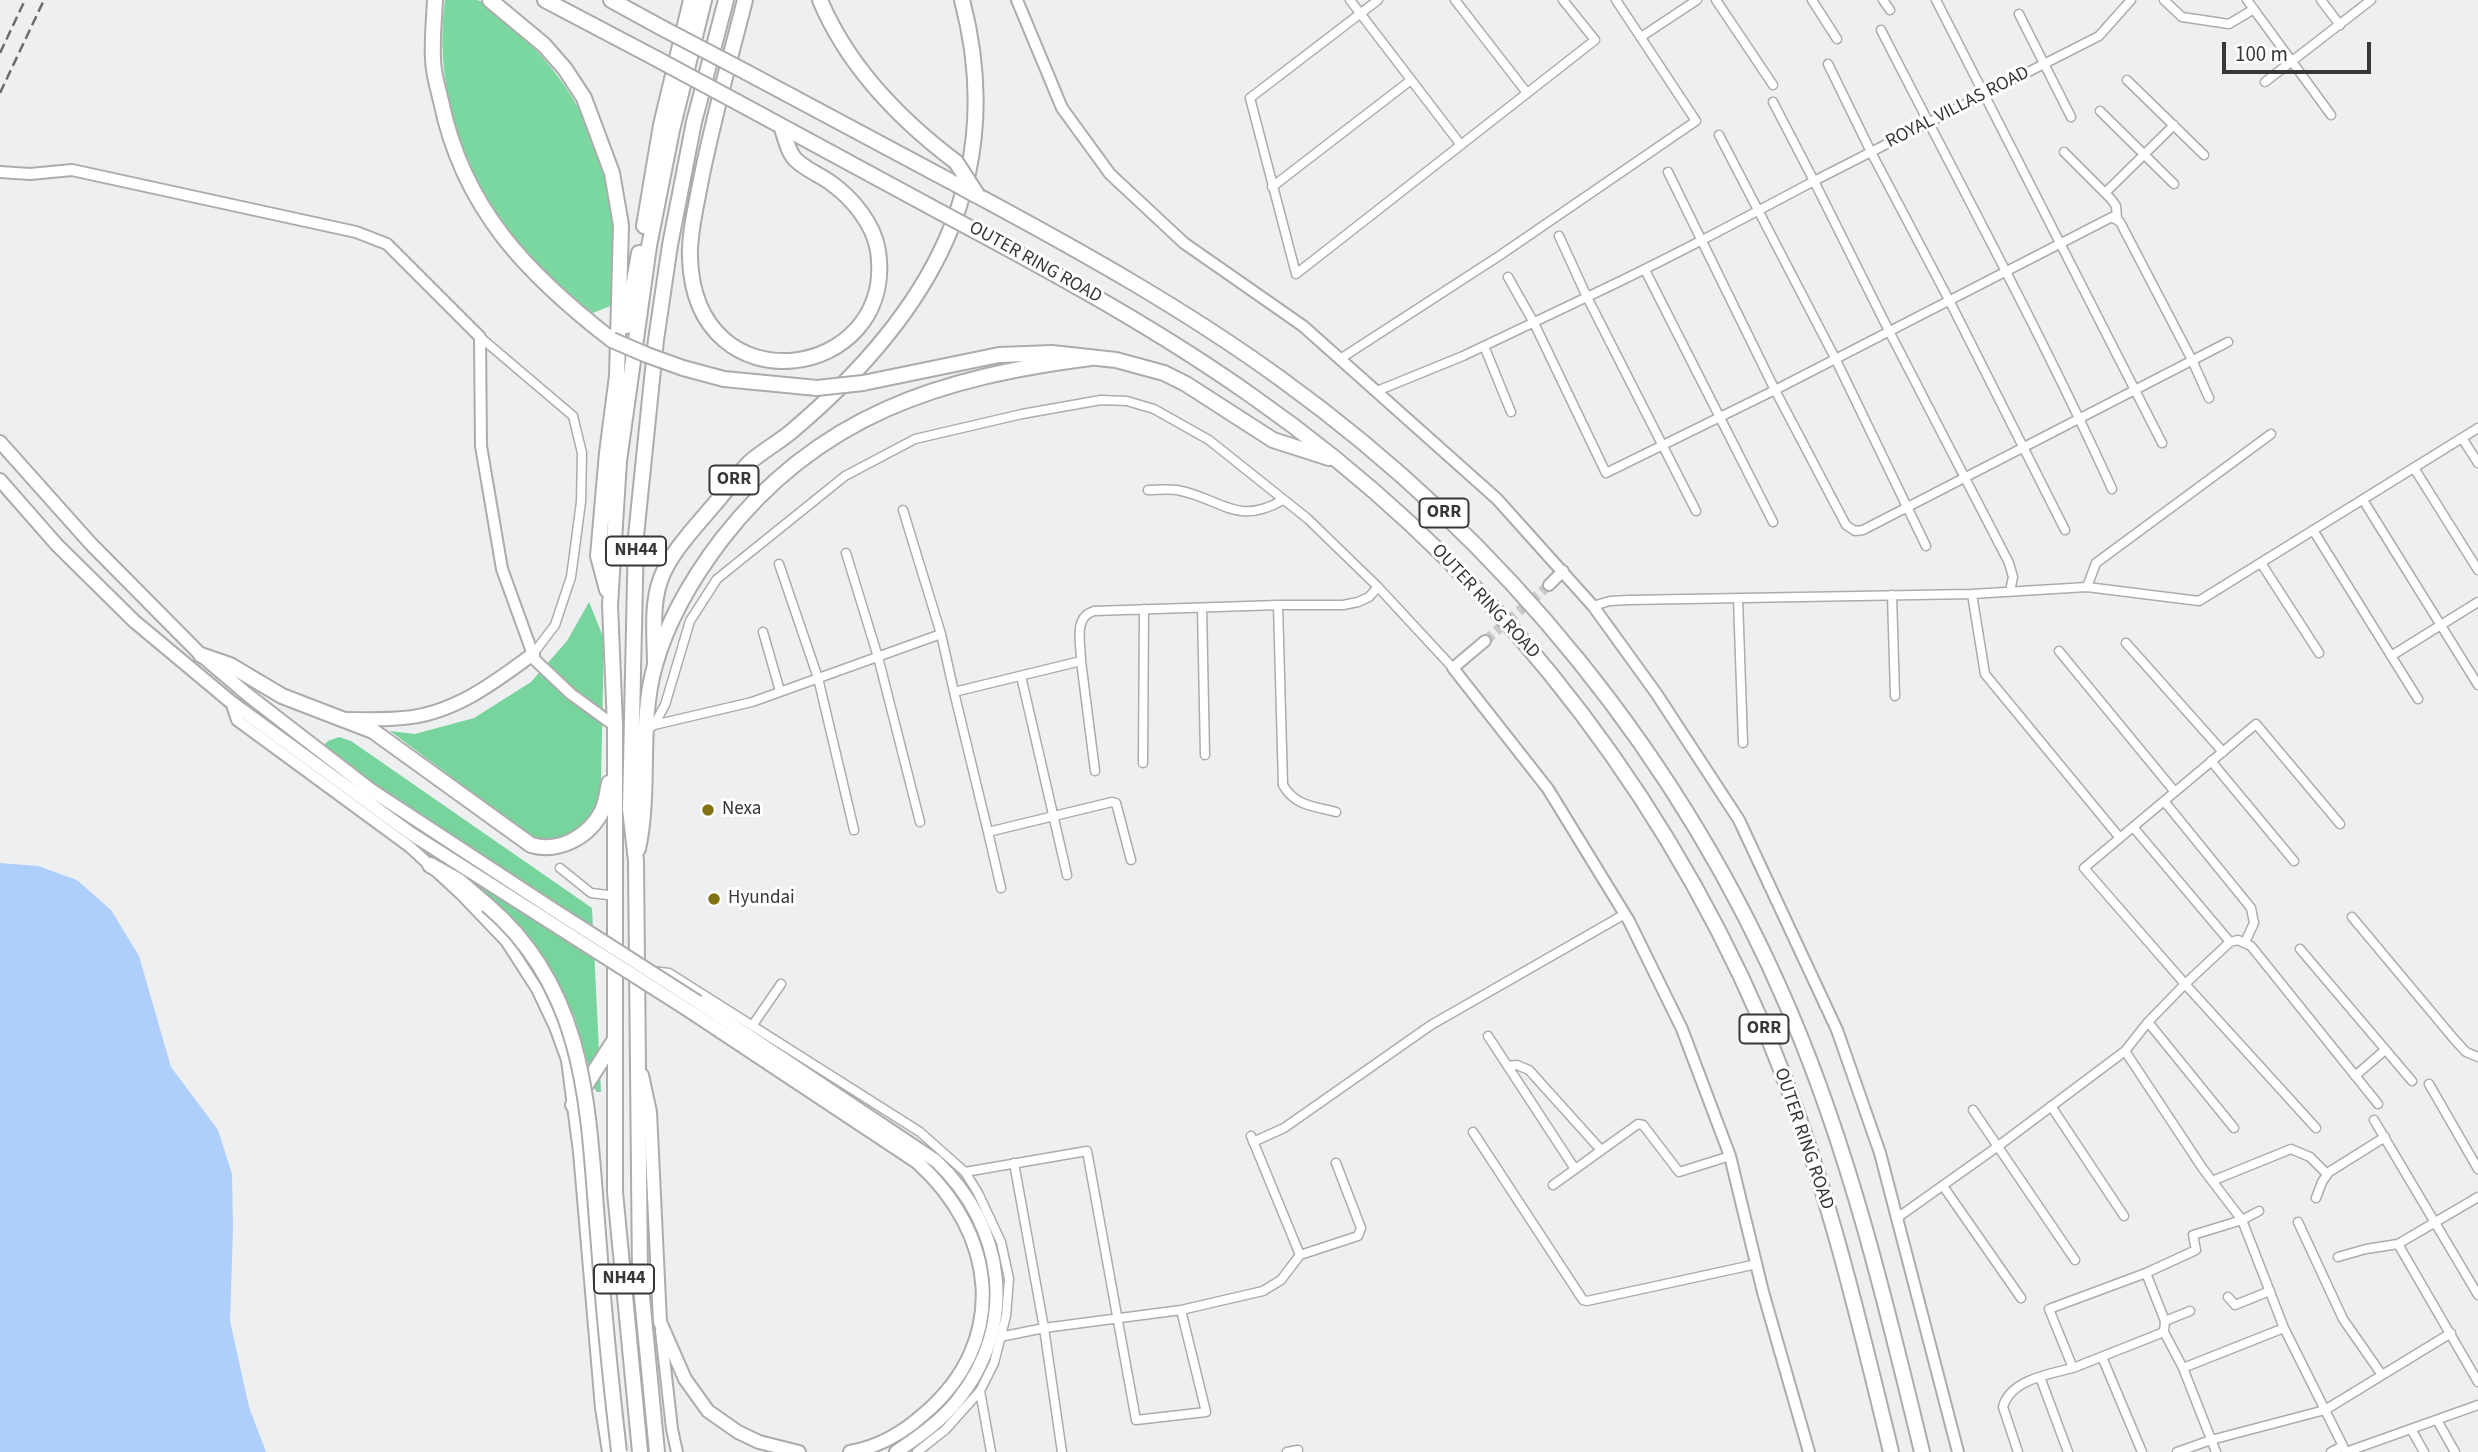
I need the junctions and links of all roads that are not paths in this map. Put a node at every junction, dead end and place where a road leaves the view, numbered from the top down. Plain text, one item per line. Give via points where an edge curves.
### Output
1 (435, 0) edge
2 (490, 0) edge
3 (545, 0) edge
4 (611, 0) edge
5 (691, 0) edge
6 (704, 0) edge
7 (726, 0) edge
8 (746, 0) edge
9 (820, 0) edge
10 (962, 0) edge
11 (1017, 0) edge
12 (1350, 0) edge
13 (1378, 0) edge
14 (1455, 0) edge
15 (1563, 0) edge
16 (1616, 0) edge
17 (1697, 0) edge
18 (1716, 0) edge
19 (1812, 0) edge
20 (1883, 0) edge
21 (1936, 0) edge
22 (2131, 0) edge
23 (2164, 0) edge
24 (2247, 0) edge
25 (2321, 0) edge
26 (2371, 0) edge
27 (2254, 9) junction
28 (1890, 10) dead end
29 (1361, 14) junction
30 (2019, 14) dead end
31 (2340, 25) junction
32 (1881, 30) dead end
33 (1641, 37) junction
34 (1837, 39) dead end
35 (2292, 61) junction
36 (1828, 64) dead end
37 (2045, 65) junction
38 (1411, 80) junction
39 (2127, 80) dead end
40 (2265, 82) dead end
41 (1773, 85) dead end
42 (1527, 93) junction
43 (1983, 95) junction
44 (1773, 102) dead end
45 (2100, 111) dead end
46 (2331, 115) dead end
47 (2071, 117) dead end
48 (1928, 123) junction
49 (2174, 125) junction
50 (781, 126) junction
51 (1719, 135) dead end
52 (1461, 145) junction
53 (1871, 152) junction
54 (2064, 152) dead end
55 (2144, 154) junction
56 (2204, 155) dead end
57 (5, 172) edge
58 (1668, 172) dead end
59 (1814, 181) junction
60 (2174, 184) dead end
61 (1272, 187) junction
62 (2105, 193) junction
63 (978, 196) junction
64 (1758, 211) junction
65 (2117, 218) junction
66 (1559, 236) dead end
67 (1701, 239) junction
68 (2060, 244) junction
69 (1645, 270) junction
70 (2006, 272) junction
71 (1508, 277) dead end
72 (1587, 298) junction
73 (1949, 300) junction
74 (1534, 323) junction
75 (1889, 331) junction
76 (480, 337) junction
77 (635, 337) junction
78 (656, 340) junction
79 (2228, 342) dead end
80 (1484, 346) junction
81 (1835, 358) junction
82 (1340, 359) junction
83 (1032, 360) junction
84 (2192, 360) junction
85 (617, 376) junction
86 (1775, 390) junction
87 (1377, 391) junction
88 (2135, 392) junction
89 (2209, 398) dead end
90 (1511, 412) dead end
91 (1719, 418) junction
92 (2079, 418) junction
93 (2478, 428) edge
94 (2271, 434) dead end
95 (2462, 438) junction
96 (0, 442) edge
97 (2162, 443) dead end
98 (1662, 445) junction
99 (2023, 447) junction
100 (1338, 461) junction
101 (2478, 463) edge
102 (2414, 468) junction
103 (1966, 479) junction
104 (0, 480) edge
105 (2112, 489) dead end
106 (1148, 490) dead end
107 (1283, 499) junction
108 (2363, 500) junction
109 (1908, 506) junction
110 (903, 510) dead end
111 (1696, 511) dead end
112 (1773, 522) dead end
113 (2065, 530) dead end
114 (2313, 530) junction
115 (1926, 546) dead end
116 (846, 553) dead end
117 (2261, 563) junction
118 (779, 564) dead end
119 (2478, 570) edge
120 (1563, 571) junction
121 (1549, 585) tunnel mouth
122 (1378, 587) junction
123 (2087, 587) junction
124 (2010, 591) junction
125 (1972, 594) junction
126 (1892, 595) junction
127 (1738, 598) junction
128 (2478, 602) edge
129 (610, 605) junction
130 (1278, 605) junction
131 (1593, 606) junction
132 (1202, 607) junction
133 (1144, 609) junction
134 (2441, 625) junction
135 (763, 632) dead end
136 (941, 634) junction
137 (1485, 642) tunnel mouth
138 (2126, 643) dead end
139 (2059, 651) dead end
140 (2319, 653) dead end
141 (201, 654) junction
142 (533, 654) junction
143 (2392, 656) junction
144 (878, 657) junction
145 (1081, 661) junction
146 (655, 666) junction
147 (1453, 668) junction
148 (1021, 676) junction
149 (818, 678) junction
150 (2478, 685) edge
151 (780, 691) junction
152 (954, 692) junction
153 (1895, 696) dead end
154 (2418, 699) dead end
155 (231, 702) junction
156 (343, 719) junction
157 (615, 726) junction
158 (650, 728) junction
159 (1743, 743) dead end
160 (2223, 752) junction
161 (1205, 755) dead end
162 (615, 758) junction
163 (2211, 761) junction
164 (1143, 763) dead end
165 (1095, 771) dead end
166 (2175, 792) junction
167 (2164, 801) junction
168 (1336, 812) dead end
169 (1054, 818) junction
170 (920, 822) dead end
171 (2340, 824) dead end
172 (2133, 827) junction
173 (853, 830) dead end
174 (988, 832) junction
175 (2120, 838) junction
176 (1130, 860) dead end
177 (2294, 860) dead end
178 (636, 861) junction
179 (430, 865) junction
180 (560, 868) dead end
181 (1067, 875) dead end
182 (1001, 888) dead end
183 (616, 896) junction
184 (548, 913) junction
185 (1625, 914) junction
186 (2352, 917) dead end
187 (615, 923) junction
188 (636, 923) junction
189 (2230, 942) junction
190 (2245, 942) junction
191 (2300, 949) dead end
192 (637, 970) junction
193 (781, 984) dead end
194 (2185, 984) junction
195 (695, 1007) junction
196 (2148, 1022) junction
197 (752, 1026) junction
198 (1488, 1036) dead end
199 (614, 1041) junction
200 (2385, 1050) junction
201 (2124, 1051) junction
202 (2478, 1057) edge
203 (639, 1059) junction
204 (1508, 1066) junction
205 (2355, 1076) junction
206 (2412, 1081) dead end
207 (2429, 1084) dead end
208 (2378, 1104) dead end
209 (573, 1105) junction
210 (2052, 1106) junction
211 (1973, 1110) dead end
212 (2374, 1120) dead end
213 (2234, 1128) dead end
214 (2316, 1128) dead end
215 (1473, 1132) dead end
216 (2385, 1137) junction
217 (1997, 1147) junction
218 (1601, 1150) junction
219 (1730, 1156) junction
220 (1014, 1163) junction
221 (1336, 1163) dead end
222 (1576, 1169) junction
223 (2478, 1169) edge
224 (965, 1172) junction
225 (2327, 1174) junction
226 (2212, 1181) junction
227 (1553, 1185) dead end
228 (1943, 1186) junction
229 (2478, 1197) edge
230 (2316, 1198) dead end
231 (2259, 1211) dead end
232 (2124, 1216) dead end
233 (1897, 1218) junction
234 (2242, 1220) junction
235 (2298, 1222) dead end
236 (2435, 1222) junction
237 (2398, 1244) junction
238 (1300, 1255) junction
239 (2338, 1257) dead end
240 (2076, 1260) dead end
241 (1757, 1264) junction
242 (2146, 1273) junction
243 (2270, 1291) junction
244 (2478, 1295) edge
245 (2228, 1297) dead end
246 (2021, 1298) dead end
247 (1181, 1310) junction
248 (2190, 1311) dead end
249 (1116, 1318) junction
250 (2165, 1321) junction
251 (660, 1322) junction
252 (1044, 1328) junction
253 (2284, 1328) junction
254 (2164, 1332) junction
255 (2451, 1333) junction
256 (1000, 1337) junction
257 (2102, 1357) junction
258 (2073, 1368) junction
259 (2183, 1368) junction
260 (2382, 1375) junction
261 (2040, 1377) junction
262 (2478, 1382) edge
263 (980, 1391) junction
264 (2478, 1405) edge
265 (2325, 1410) junction
266 (2437, 1420) junction
267 (2411, 1429) junction
268 (2211, 1440) junction
269 (1298, 1450) dead end
270 (2345, 1450) edge
271 (608, 1452) edge
272 (619, 1452) edge
273 (640, 1452) edge
274 (657, 1452) edge
275 (677, 1452) edge
276 (799, 1452) edge
277 (850, 1452) edge
278 (896, 1452) edge
279 (917, 1452) edge
280 (991, 1452) edge
281 (1062, 1452) edge
282 (1287, 1452) edge
283 (1809, 1452) edge
284 (1891, 1452) edge
285 (1923, 1452) edge
286 (1958, 1452) edge
287 (2018, 1452) edge
288 (2068, 1452) edge
289 (2142, 1452) edge
290 (2177, 1452) edge
291 (2216, 1452) edge
292 (2331, 1452) edge
293 (2424, 1452) edge
294 (2455, 1452) edge

1 - 83 highway, bridge via 433,60 446,128 475,195 501,236 537,277 612,340 724,379 817,388 999,355
2 - 85 highway via 565,69 600,140 621,225
3 - 50 highway, OUTER RING ROAD / ORR, bridge
4 - 63 highway, OUTER RING ROAD / ORR, bridge
5 - 85 highway via 662,125
6 - 77 highway, NH44 via 672,130
7 - 78 highway, NH44 via 694,122
8 - 50 highway via 707,151 690,258 697,302 720,338 738,351 780,362 807,360 831,351 851,334 870,306 879,268 878,248 854,204 794,159
9 - 63 highway, ORR, bridge via 846,50 870,83 956,162
10 - 146 highway, ORR via 976,95 972,155 945,246 906,313 868,360 746,466 666,566 656,597
11 - 82 street via 1062,108 1110,174 1184,243 1303,326
12 - 29 street
13 - 29 street
14 - 42 street
15 - 42 street via 1595,40
16 - 33 street
17 - 33 street
18 - 41 street
19 - 34 street
20 - 28 street
21 - 43 street
22 - 37 street, ROYAL VILLAS ROAD via 2099,36
23 - 27 street via 2182,17 2229,24
24 - 27 street
25 - 31 street
26 - 31 street
27 - 35 street
29 - 38 street
29 - 61 street via 1250,99
30 - 37 street
31 - 35 street
32 - 48 street
33 - 82 street via 1696,121
35 - 40 street
35 - 46 street
36 - 53 street
37 - 43 street, ROYAL VILLAS ROAD
37 - 47 street
38 - 52 street
38 - 61 street
39 - 49 street
42 - 52 street
43 - 48 street, ROYAL VILLAS ROAD
43 - 68 street
44 - 59 street
45 - 55 street
48 - 53 street, ROYAL VILLAS ROAD
48 - 70 street
49 - 55 street
49 - 56 street
50 - 100 highway, OUTER RING ROAD / ORR, bridge via 1168,340 1260,401
51 - 64 street
52 - 61 street via 1296,274
53 - 59 street, ROYAL VILLAS ROAD
53 - 73 street
54 - 62 street
55 - 60 street
55 - 62 street
57 - 76 street via 72,170 356,232 387,244
58 - 67 street
59 - 64 street, ROYAL VILLAS ROAD
59 - 75 street
62 - 65 street via 2116,206
63 - 285 highway, OUTER RING ROAD / ORR via 1214,333 1357,437 1499,568 1615,707 1709,849 1791,1013 1852,1182
64 - 67 street, ROYAL VILLAS ROAD
64 - 81 street
65 - 68 street
65 - 84 street
66 - 72 street
67 - 69 street, ROYAL VILLAS ROAD
67 - 86 street
68 - 70 street
68 - 88 street
69 - 72 street, ROYAL VILLAS ROAD
69 - 91 street
70 - 73 street
70 - 92 street
71 - 74 street
72 - 74 street, ROYAL VILLAS ROAD
72 - 98 street
73 - 75 street
73 - 99 street
74 - 80 street, ROYAL VILLAS ROAD
74 - 98 street via 1604,472
75 - 81 street
75 - 103 street
76 - 142 street via 481,446 502,569
76 - 142 street via 573,416 582,453 571,577 555,625
77 - 78 highway
77 - 129 highway, NH44
78 - 178 highway, NH44 via 636,536 629,809
79 - 84 street
80 - 87 street, ROYAL VILLAS ROAD
80 - 90 street
81 - 86 street
81 - 109 street
82 - 87 street
83 - 100 highway via 1072,355 1164,373 1273,440
83 - 146 highway, ORR via 886,408 791,467 743,512 698,573 672,620
84 - 88 street
84 - 89 street
85 - 129 highway via 598,556
86 - 91 street
86 - 109 street via 1846,525 1863,530
87 - 120 street via 1497,499
88 - 92 street
88 - 97 street
91 - 98 street
91 - 112 street
92 - 99 street
92 - 105 street
93 - 95 street
94 - 123 street via 2096,563
95 - 101 street
95 - 102 street
96 - 141 main road via 59,510
98 - 111 street
99 - 103 street
99 - 113 street
100 - 284 highway, OUTER RING ROAD / ORR via 1404,517 1531,650 1591,725 1683,864 1737,967 1801,1125 1860,1326
102 - 108 street
102 - 119 street
103 - 109 street
103 - 124 street via 2009,563
104 - 155 main road via 134,621
106 - 107 street via 1177,490 1248,512
107 - 122 street
107 - 158 street via 1209,440 1154,409 1128,401 1101,400 1022,414 915,439 845,476 717,579 690,621 665,705
108 - 114 street
108 - 134 street
109 - 115 street
110 - 136 street
114 - 117 street
114 - 143 street
116 - 144 street
117 - 123 street via 2199,601
117 - 140 street
118 - 149 street
120 - 121 street
120 - 131 street
122 - 130 street via 1369,597 1343,605
122 - 147 street
123 - 124 street
124 - 125 street
125 - 126 street
125 - 175 street via 1985,674
126 - 127 street
126 - 153 street
127 - 131 street via 1609,601
127 - 159 street
128 - 134 street
129 - 157 highway, NH44
130 - 132 street
130 - 168 street via 1283,785 1295,801
131 - 233 street via 1739,820 1837,1030 1880,1153
132 - 133 street
132 - 161 street
133 - 145 street via 1086,614 1081,620
133 - 164 street
134 - 143 street
134 - 150 street
135 - 151 street
136 - 144 street
136 - 152 street
137 - 147 street
138 - 160 street
139 - 166 street
141 - 156 highway via 282,696
141 - 184 main road via 371,790
142 - 156 main road via 486,688 447,708 405,718
142 - 157 street via 571,694
143 - 154 street
144 - 149 street
144 - 170 street
145 - 148 street
145 - 165 street
146 - 158 highway, ORR
147 - 185 street via 1548,789
148 - 152 street
148 - 169 street
149 - 151 street
149 - 173 street
151 - 158 street
152 - 174 street
155 - 179 street via 237,720
155 - 184 main road via 410,833
156 - 162 highway via 373,731 531,845 544,849 573,840 595,823 604,808
157 - 162 highway, NH44
158 - 178 highway, ORR
160 - 163 street
160 - 171 street via 2256,724
162 - 183 highway, NH44
163 - 166 street
163 - 177 street
166 - 167 street
167 - 172 street
167 - 190 street via 2251,908 2254,923
169 - 174 street
169 - 176 street via 1116,803
169 - 181 street
172 - 175 street
172 - 189 street
174 - 182 street
175 - 194 street via 2084,868
178 - 188 highway, NH44
179 - 209 street via 506,941 537,989 567,1060
179 - 272 highway, bridge via 459,881 514,932 536,960 575,1040 585,1094
180 - 183 street via 591,893
183 - 187 highway, NH44
184 - 195 main road, bridge
185 - 219 street via 1682,1029
185 - 238 street via 1431,1025 1284,1128 1252,1139
186 - 202 street via 2454,1039
187 - 188 highway
187 - 199 highway, NH44
188 - 192 highway, NH44
189 - 190 street
189 - 194 street
190 - 205 street
191 - 200 street
192 - 197 street via 670,974
192 - 203 highway, NH44
193 - 197 street
194 - 196 street
194 - 214 street
195 - 277 main road via 917,1162 948,1194 971,1234 984,1293 973,1347 962,1368 938,1402 899,1434
195 - 278 main road via 936,1161 963,1191 983,1226 997,1284 985,1351 956,1401
196 - 201 street
196 - 213 street
197 - 224 street via 920,1132
198 - 204 street
199 - 209 highway
199 - 273 highway, NH44 via 615,1192
200 - 205 street
200 - 206 street
201 - 210 street
201 - 226 street
203 - 251 main road via 650,1112
203 - 274 highway, NH44 via 640,1276
204 - 218 street via 1528,1070
204 - 222 street
205 - 208 street
207 - 223 street
209 - 271 street
210 - 217 street
210 - 232 street
211 - 217 street
212 - 216 street
215 - 241 street via 1584,1300
216 - 225 street
216 - 236 street
217 - 228 street
217 - 240 street
218 - 219 street via 1638,1124 1679,1172
218 - 222 street
219 - 241 street
220 - 224 street
220 - 249 street via 1087,1151
220 - 252 street
221 - 238 street via 1361,1232
222 - 227 street
224 - 256 street via 1001,1242 1009,1279
225 - 226 street via 2310,1157 2291,1149
225 - 230 street
226 - 234 street
228 - 233 street
228 - 246 street
229 - 236 street
231 - 234 street
233 - 286 street
234 - 242 street via 2193,1236 2196,1250
234 - 243 street
235 - 260 street via 2343,1320
236 - 237 street
236 - 244 street
237 - 239 street
237 - 255 street
238 - 247 street via 1281,1280 1264,1291
241 - 283 street
242 - 250 street
242 - 258 street via 2049,1309
243 - 245 street via 2235,1305
243 - 253 street
247 - 249 street
247 - 249 street via 1206,1412 1136,1420
248 - 250 street
249 - 252 street
250 - 254 street
251 - 275 street
251 - 276 main road via 685,1380 708,1411 759,1442
252 - 256 street
252 - 281 street
253 - 259 street
253 - 265 street
254 - 257 street
254 - 259 street
255 - 260 street
255 - 262 street
256 - 263 street
257 - 258 street
257 - 289 street
258 - 261 street
259 - 268 street
260 - 265 street
261 - 287 street via 2013,1390 2003,1407
261 - 288 street
263 - 279 street
263 - 280 street
264 - 266 street
265 - 268 street
265 - 270 street
266 - 267 street
266 - 294 street
267 - 270 street
267 - 293 street
268 - 290 street
268 - 291 street
269 - 282 street
270 - 292 street

